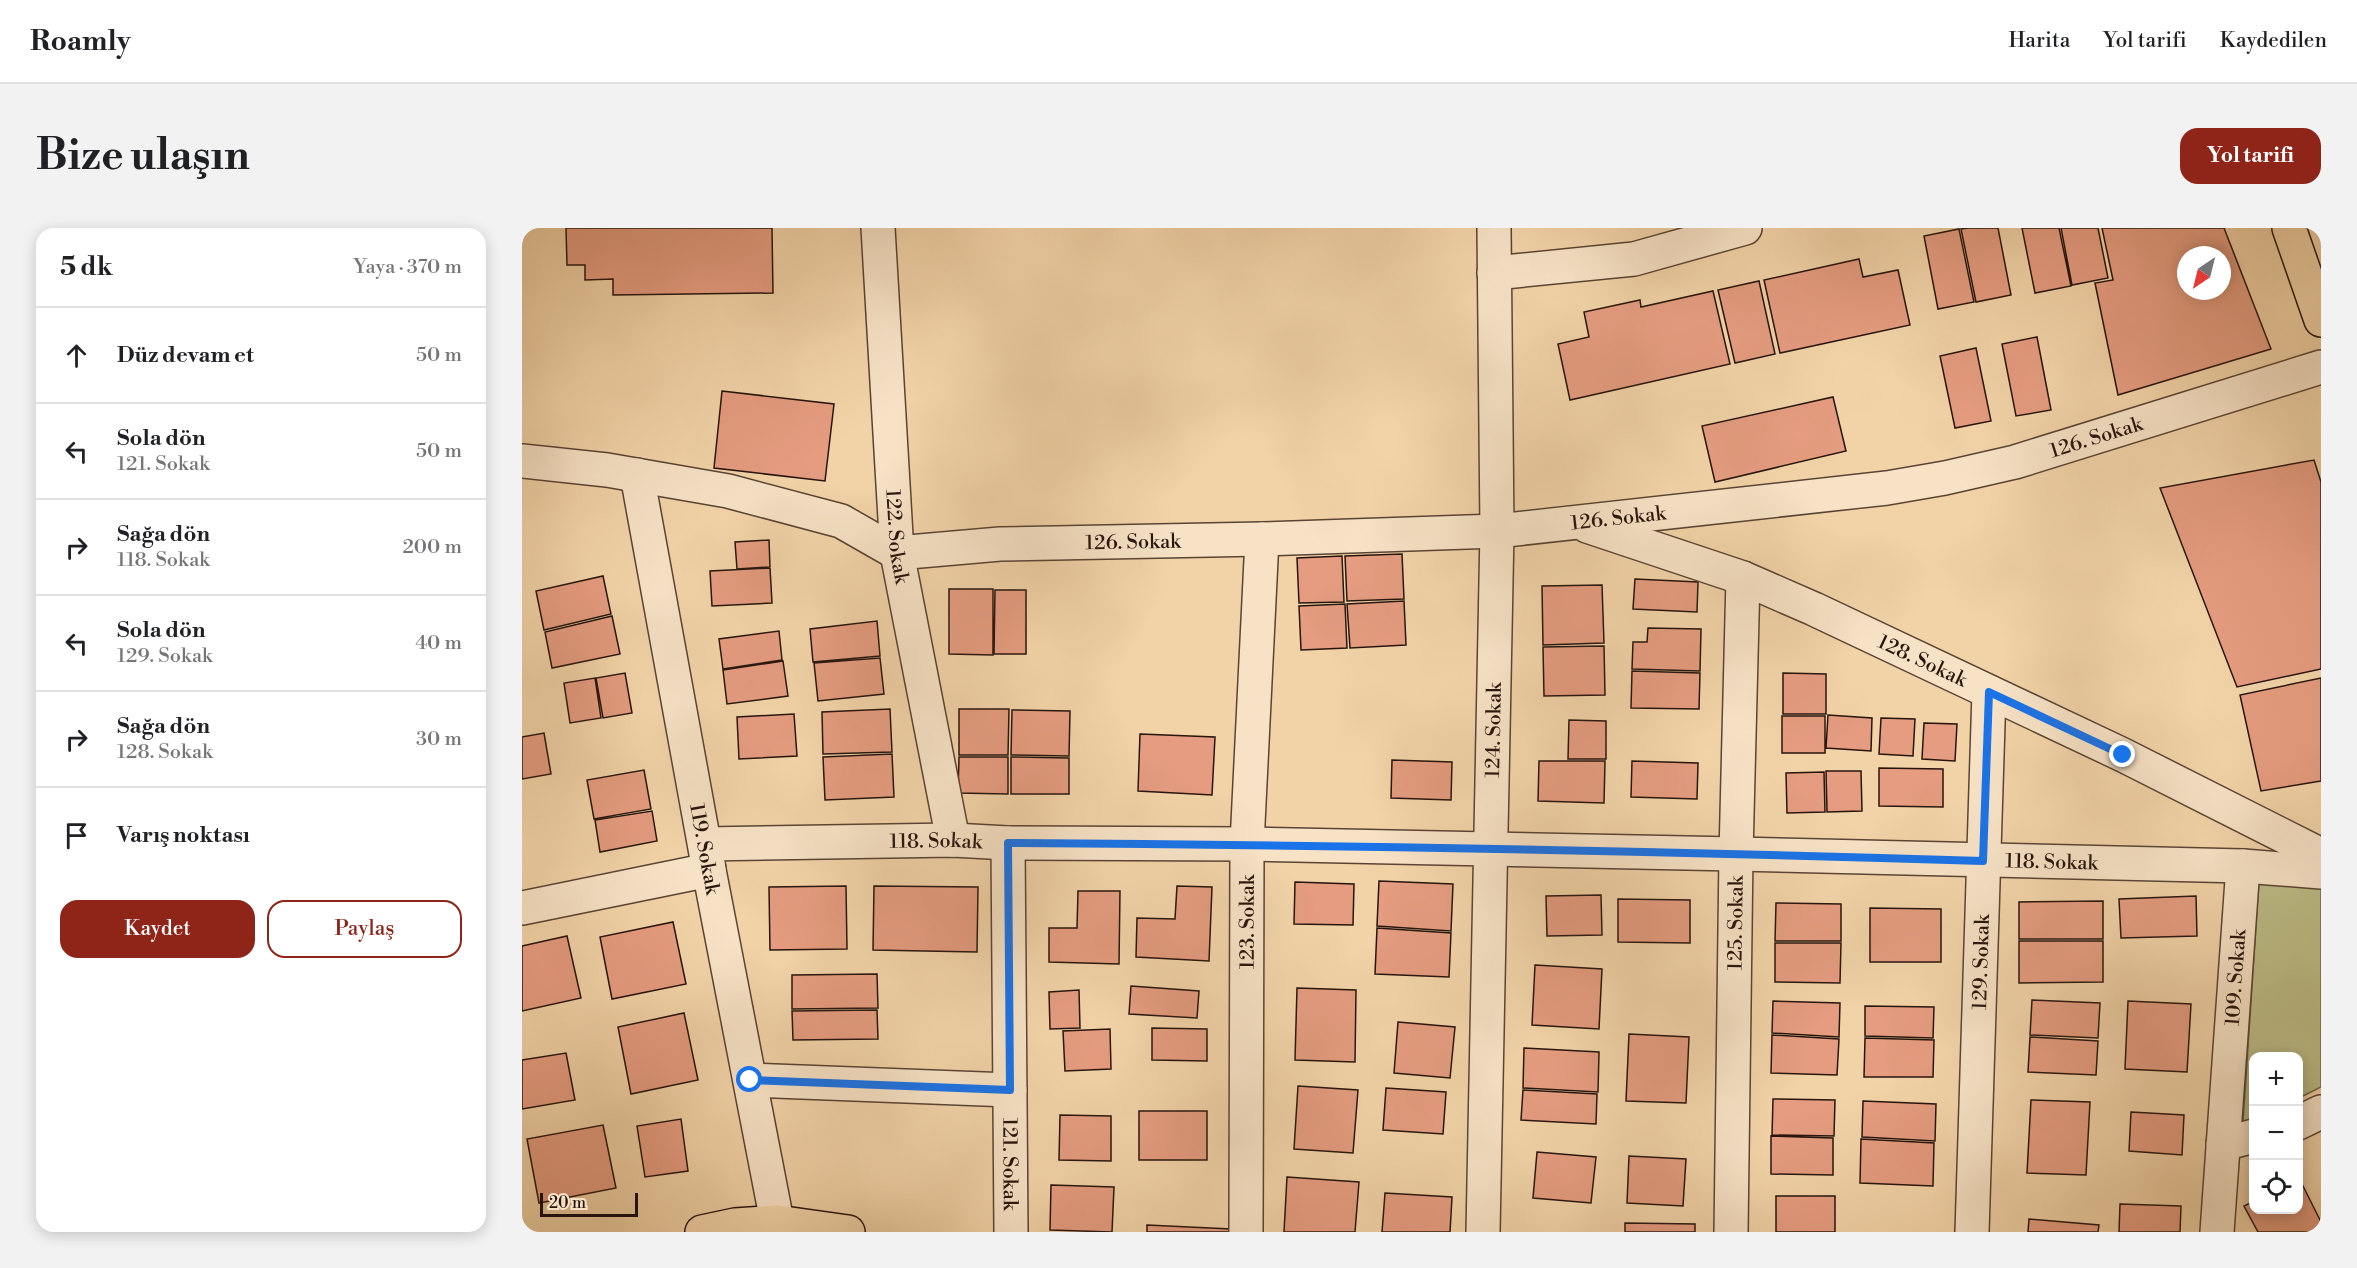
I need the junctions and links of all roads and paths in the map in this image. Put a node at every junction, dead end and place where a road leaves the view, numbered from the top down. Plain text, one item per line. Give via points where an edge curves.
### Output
1 (878, 228) edge
2 (1494, 228) edge
3 (1745, 228) edge
4 (2289, 228) edge
5 (1494, 273) junction
6 (2321, 320) edge
7 (2321, 367) edge
8 (522, 461) edge
9 (637, 475) junction
10 (1578, 522) junction
11 (1497, 531) junction
12 (1262, 540) junction
13 (897, 553) junction
14 (1743, 578) junction
15 (1989, 692) junction
16 (953, 840) junction
17 (1008, 843) junction
18 (1246, 844) junction
19 (1491, 850) junction
20 (1736, 854) junction
21 (2321, 855) edge
22 (1983, 861) junction
23 (2242, 866) junction
24 (709, 870) junction
25 (2321, 872) edge
26 (522, 908) edge
27 (750, 1080) junction
28 (1010, 1090) junction
29 (2321, 1112) edge
30 (2303, 1121) edge
31 (2238, 1140) edge
32 (778, 1227) edge
33 (702, 1232) edge
34 (848, 1232) edge
35 (1011, 1232) edge
36 (1246, 1232) edge
37 (1483, 1232) edge
38 (1731, 1232) edge
39 (1972, 1232) edge
40 (2217, 1232) edge

1 - 13 street, 122. Sokak
2 - 5 street, 124. Sokak
3 - 5 street via 1634,259
4 - 6 main road
5 - 11 street, 124. Sokak
7 - 10 street, 126. Sokak via 2015,462 1945,478 1887,488
8 - 9 street
9 - 13 street via 728,491 841,521
9 - 24 street, 119. Sokak
10 - 11 street, 126. Sokak
10 - 14 street, 128. Sokak
11 - 12 street, 126. Sokak
11 - 19 street, 124. Sokak
12 - 13 street, 126. Sokak via 1000,544
12 - 18 street, 123. Sokak
13 - 16 street, 122. Sokak
14 - 15 street, 128. Sokak
14 - 20 street, 125. Sokak
15 - 21 street, 128. Sokak
15 - 22 street, 129. Sokak
16 - 17 street, 118. Sokak
16 - 24 street, 118. Sokak via 705,844
17 - 18 street, 118. Sokak
17 - 28 street, 121. Sokak
18 - 19 street, 118. Sokak
18 - 36 street, 123. Sokak
19 - 20 street, 118. Sokak
19 - 37 street, 124. Sokak
20 - 22 street, 118. Sokak
20 - 38 street, 125. Sokak
22 - 23 street, 118. Sokak
22 - 39 street, 129. Sokak
23 - 25 street, 118. Sokak
23 - 31 street, 109. Sokak
24 - 26 street
24 - 27 street, 119. Sokak
27 - 28 street
27 - 32 street, 119. Sokak
28 - 35 street, 121. Sokak
29 - 30 street
31 - 40 street, 109. Sokak
32 - 33 main road via 735,1225
32 - 34 main road

